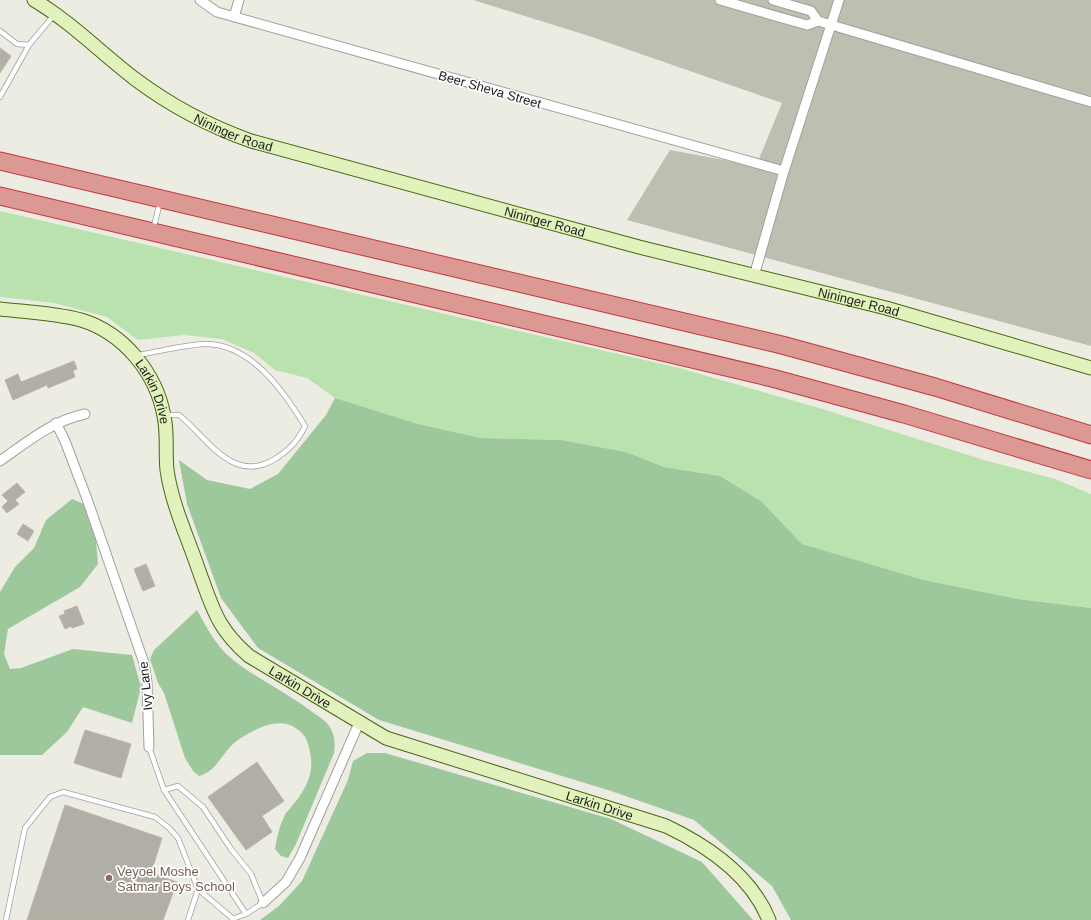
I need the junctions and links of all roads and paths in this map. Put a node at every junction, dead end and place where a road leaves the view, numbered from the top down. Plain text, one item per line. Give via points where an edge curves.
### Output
1 (34, 0) edge
2 (200, 0) edge
3 (239, 0) edge
4 (720, 0) edge
5 (773, 0) edge
6 (839, 0) edge
7 (55, 14) junction
8 (234, 17) junction
9 (818, 21) junction
10 (831, 25) junction
11 (0, 31) edge
12 (29, 45) junction
13 (0, 97) edge
14 (1091, 102) edge
15 (0, 161) edge
16 (784, 171) junction
17 (0, 196) edge
18 (160, 198) junction
19 (152, 231) junction
20 (754, 276) junction
21 (0, 309) edge
22 (135, 356) junction
23 (1091, 368) edge
24 (85, 414) dead end
25 (164, 415) junction
26 (56, 423) junction
27 (1091, 435) edge
28 (0, 461) edge
29 (1091, 470) edge
30 (359, 723) junction
31 (149, 747) joint
32 (164, 790) junction
33 (198, 889) junction
34 (263, 903) junction
35 (246, 914) junction
36 (232, 919) edge
37 (6, 920) edge
38 (188, 920) edge
39 (769, 920) edge

1 - 7 street, Nininger Road
2 - 8 street, Beer Sheva Street via 217,12
3 - 8 street
4 - 9 street via 807,25
5 - 9 street via 811,11
6 - 10 street
7 - 12 lane
7 - 20 street, Nininger Road via 155,94 193,117 229,134 639,248
8 - 16 street, Beer Sheva Street
9 - 10 street
10 - 14 street
10 - 16 street
11 - 12 lane via 17,44
12 - 13 lane
15 - 18 highway
16 - 20 street
17 - 19 highway
18 - 19 lane
18 - 27 highway via 775,344 928,385
19 - 29 highway via 772,378 988,438
20 - 23 street, Nininger Road via 886,308
21 - 22 street, Larkin Drive via 82,320 106,331
22 - 25 street, Larkin Drive via 155,385
22 - 25 lane via 204,344 232,349 259,366 293,407 305,426 299,438 285,452 268,463 256,467 241,466 230,462 214,450 190,423 179,415
24 - 26 street
25 - 30 street, Larkin Drive via 167,470 172,495 216,618 232,641 249,656
26 - 28 street
26 - 31 street, Ivy Lane via 76,469 144,663
30 - 34 street via 300,858 286,882
30 - 39 street, Larkin Drive via 386,738 666,826 689,837 716,854 735,871 755,895
31 - 32 lane, Ivy Lane
32 - 34 lane via 178,786 203,807 251,874
32 - 35 lane, Ivy Lane
33 - 36 lane
33 - 37 lane via 178,838 155,817 63,792 50,797 25,828
33 - 38 lane
34 - 35 lane
35 - 36 lane

